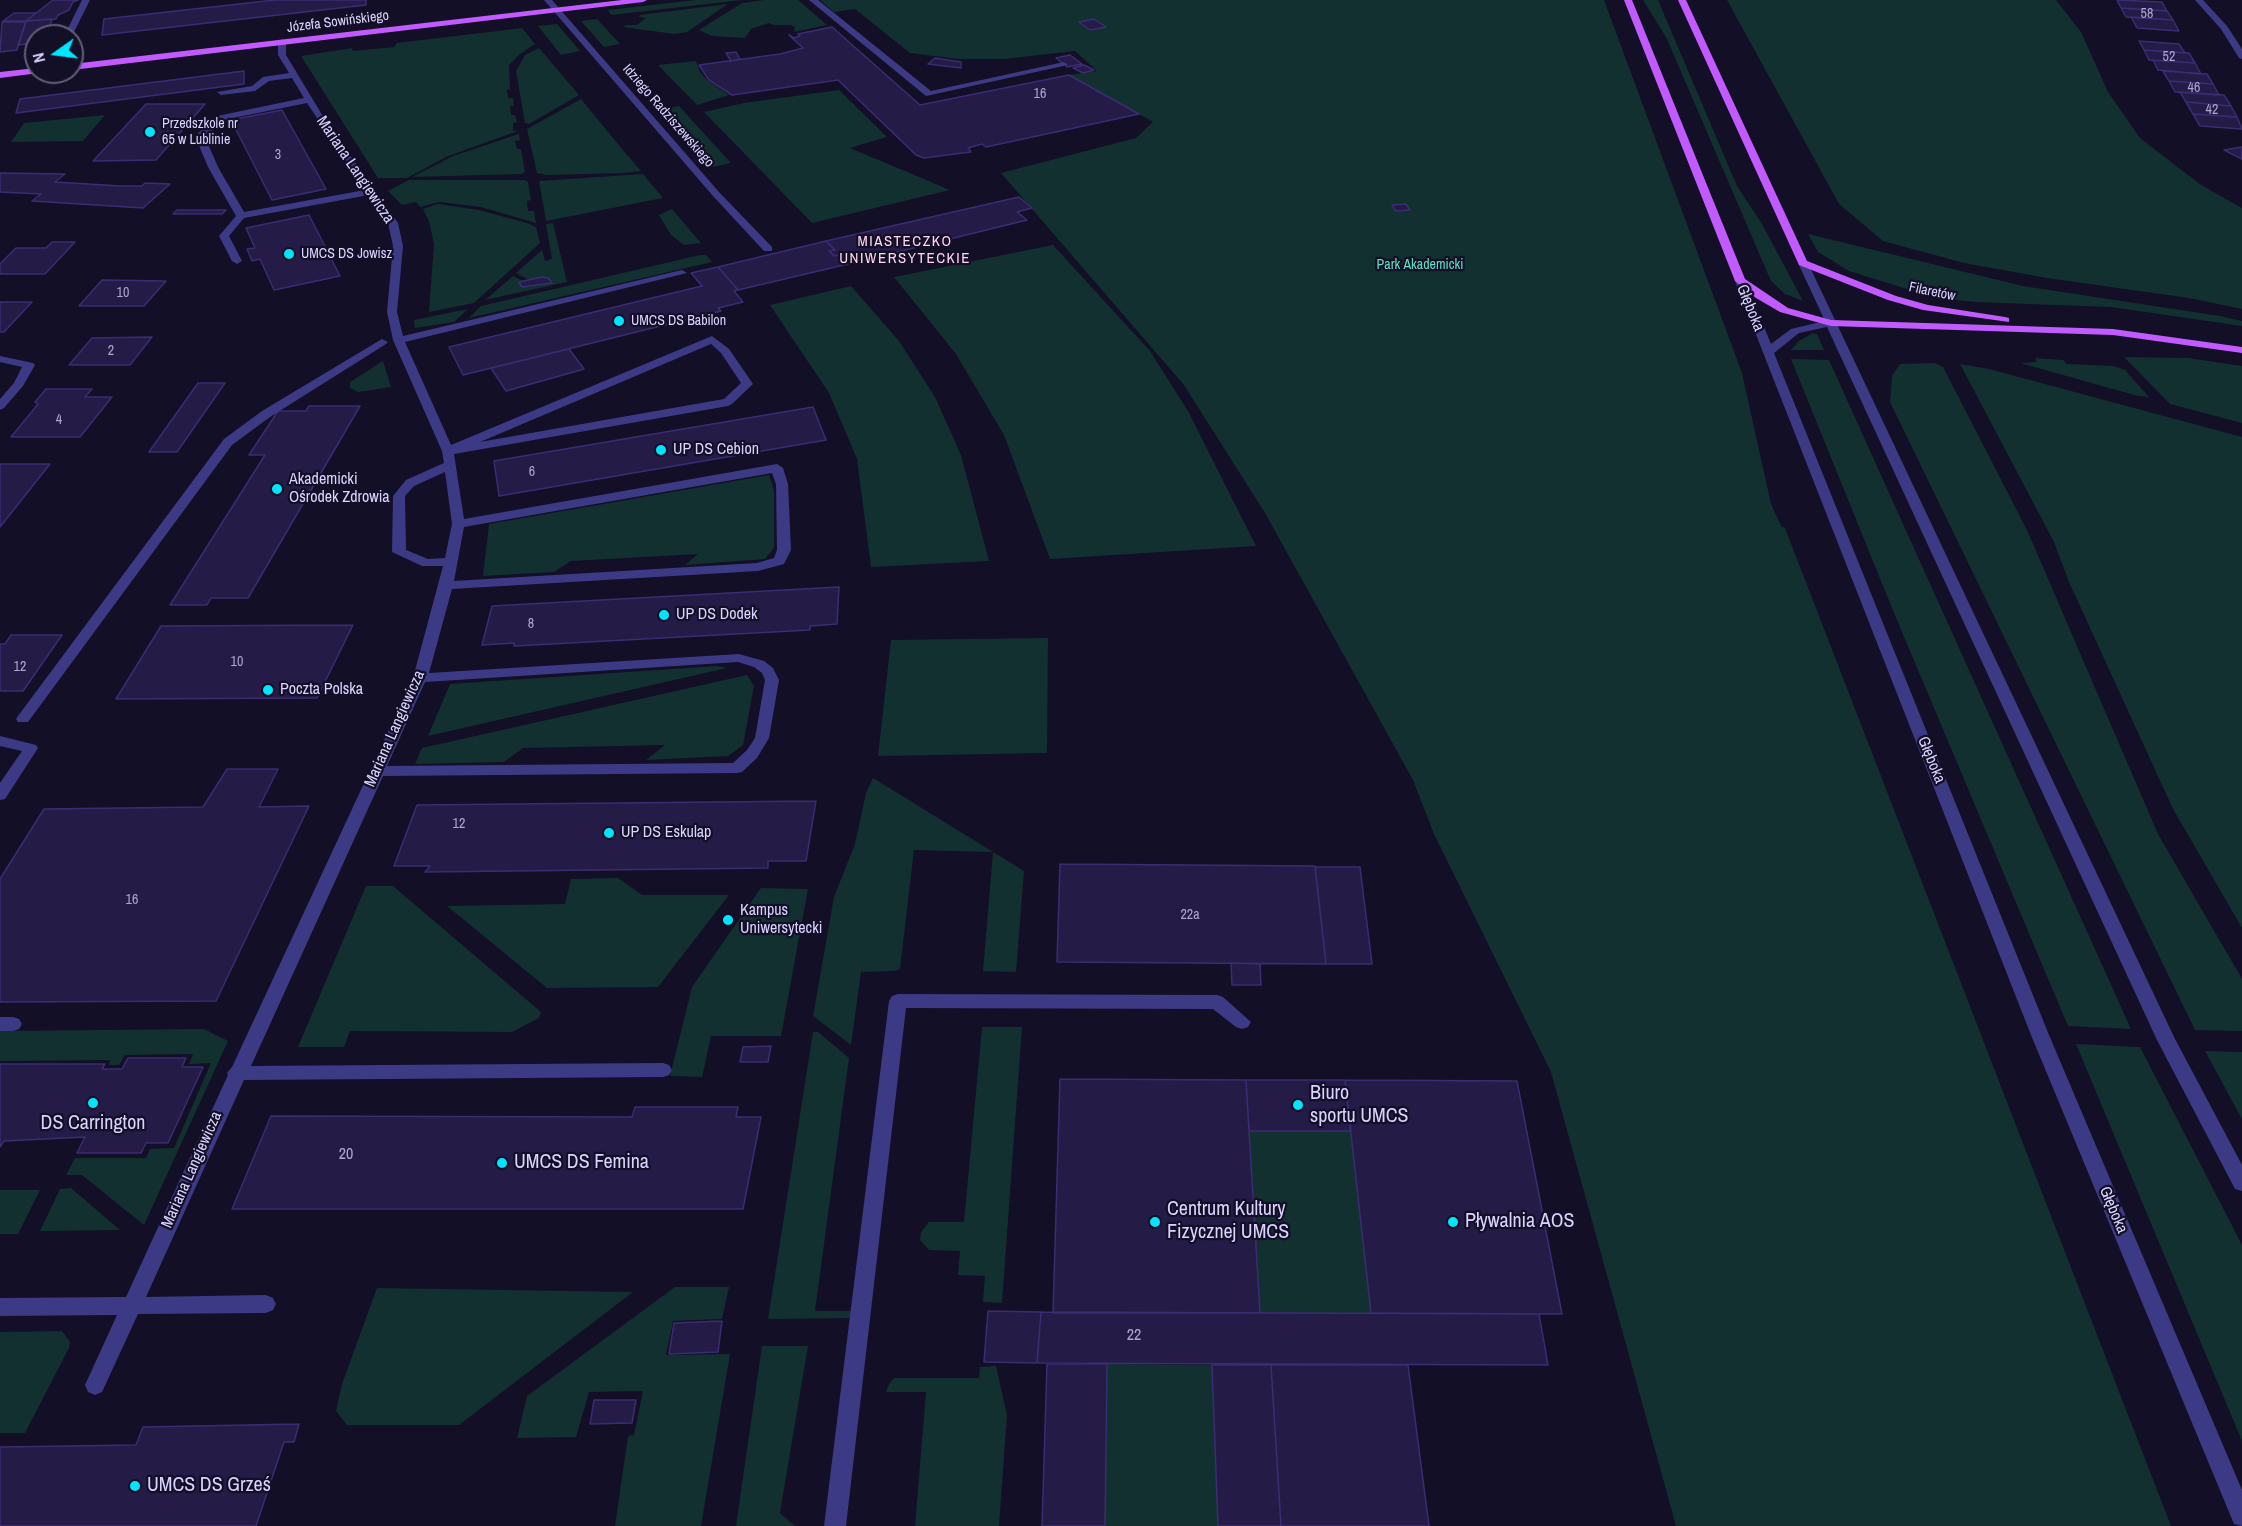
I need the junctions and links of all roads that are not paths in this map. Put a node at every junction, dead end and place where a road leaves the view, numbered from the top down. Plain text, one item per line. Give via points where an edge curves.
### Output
1 (86, 0) edge
2 (549, 0) edge
3 (643, 0) edge
4 (813, 0) edge
5 (1628, 0) edge
6 (1682, 0) edge
7 (2199, 0) edge
8 (558, 10) junction
9 (74, 24) edge
10 (282, 42) junction
11 (2242, 56) edge
12 (1064, 65) dead end
13 (84, 66) edge
14 (24, 72) edge
15 (0, 75) edge
16 (295, 75) junction
17 (221, 92) dead end
18 (309, 100) junction
19 (370, 192) junction
20 (241, 216) junction
21 (768, 249) dead end
22 (237, 261) dead end
23 (1803, 263) junction
24 (682, 273) dead end
25 (1740, 281) junction
26 (1831, 323) junction
27 (2061, 329) junction
28 (399, 340) junction
29 (382, 342) dead end
30 (2242, 350) edge
31 (1768, 351) junction
32 (0, 358) edge
33 (0, 406) edge
34 (448, 451) junction
35 (450, 465) junction
36 (458, 524) junction
37 (451, 561) junction
38 (446, 585) junction
39 (420, 678) junction
40 (23, 719) dead end
41 (0, 741) edge
42 (378, 771) junction
43 (0, 795) edge
44 (1242, 1022) dead end
45 (663, 1070) dead end
46 (236, 1073) junction
47 (2242, 1183) edge
48 (266, 1304) dead end
49 (0, 1306) edge
50 (130, 1306) junction
51 (95, 1385) dead end
52 (2242, 1516) edge
53 (835, 1526) edge

1 - 9 street
2 - 8 street, Idziego Radziszewskiego
3 - 8 main road, Józefa Sowińskiego
4 - 12 street via 929,94
5 - 25 main road, Głęboka
6 - 23 main road
7 - 11 street via 2228,28
8 - 10 main road, Józefa Sowińskiego
8 - 21 street, Idziego Radziszewskiego
10 - 13 main road, Józefa Sowińskiego
10 - 16 street, Mariana Langiewicza via 282,55
14 - 15 main road
16 - 17 street via 266,79 255,88
16 - 18 street, Mariana Langiewicza
18 - 19 street, Mariana Langiewicza
18 - 20 street via 220,118 201,136 213,167
19 - 20 street
19 - 28 street, Mariana Langiewicza via 393,223 398,246 392,312
20 - 22 street via 224,236
23 - 26 street
23 - 27 main road, Filaretów via 1873,292 1918,305
24 - 28 street
25 - 26 main road, Filaretów via 1784,309
25 - 31 street, Głęboka
26 - 27 main road, Filaretów
26 - 31 street, Filaretów via 1795,331
26 - 47 street via 2166,1040
27 - 30 main road, Filaretów via 2146,335
28 - 34 street, Mariana Langiewicza
29 - 40 street via 228,442
31 - 52 street, Głęboka via 2040,1035
32 - 33 street via 29,365
34 - 34 street via 728,402 747,384 712,339
34 - 35 street, Mariana Langiewicza
35 - 36 street, Mariana Langiewicza
35 - 37 street via 410,483 399,496 399,552 427,563
36 - 37 street, Mariana Langiewicza
36 - 38 street via 777,468 782,484 784,550 779,561 758,567
37 - 38 street, Mariana Langiewicza
38 - 39 street, Mariana Langiewicza
39 - 42 street, Mariana Langiewicza
39 - 42 street via 739,658 759,664 772,680 762,738 737,768
41 - 43 street via 32,747
42 - 46 street, Mariana Langiewicza
44 - 53 street via 1217,1002 898,1001
45 - 46 street
46 - 50 street, Mariana Langiewicza
48 - 50 street
49 - 50 street
50 - 51 street, Mariana Langiewicza

